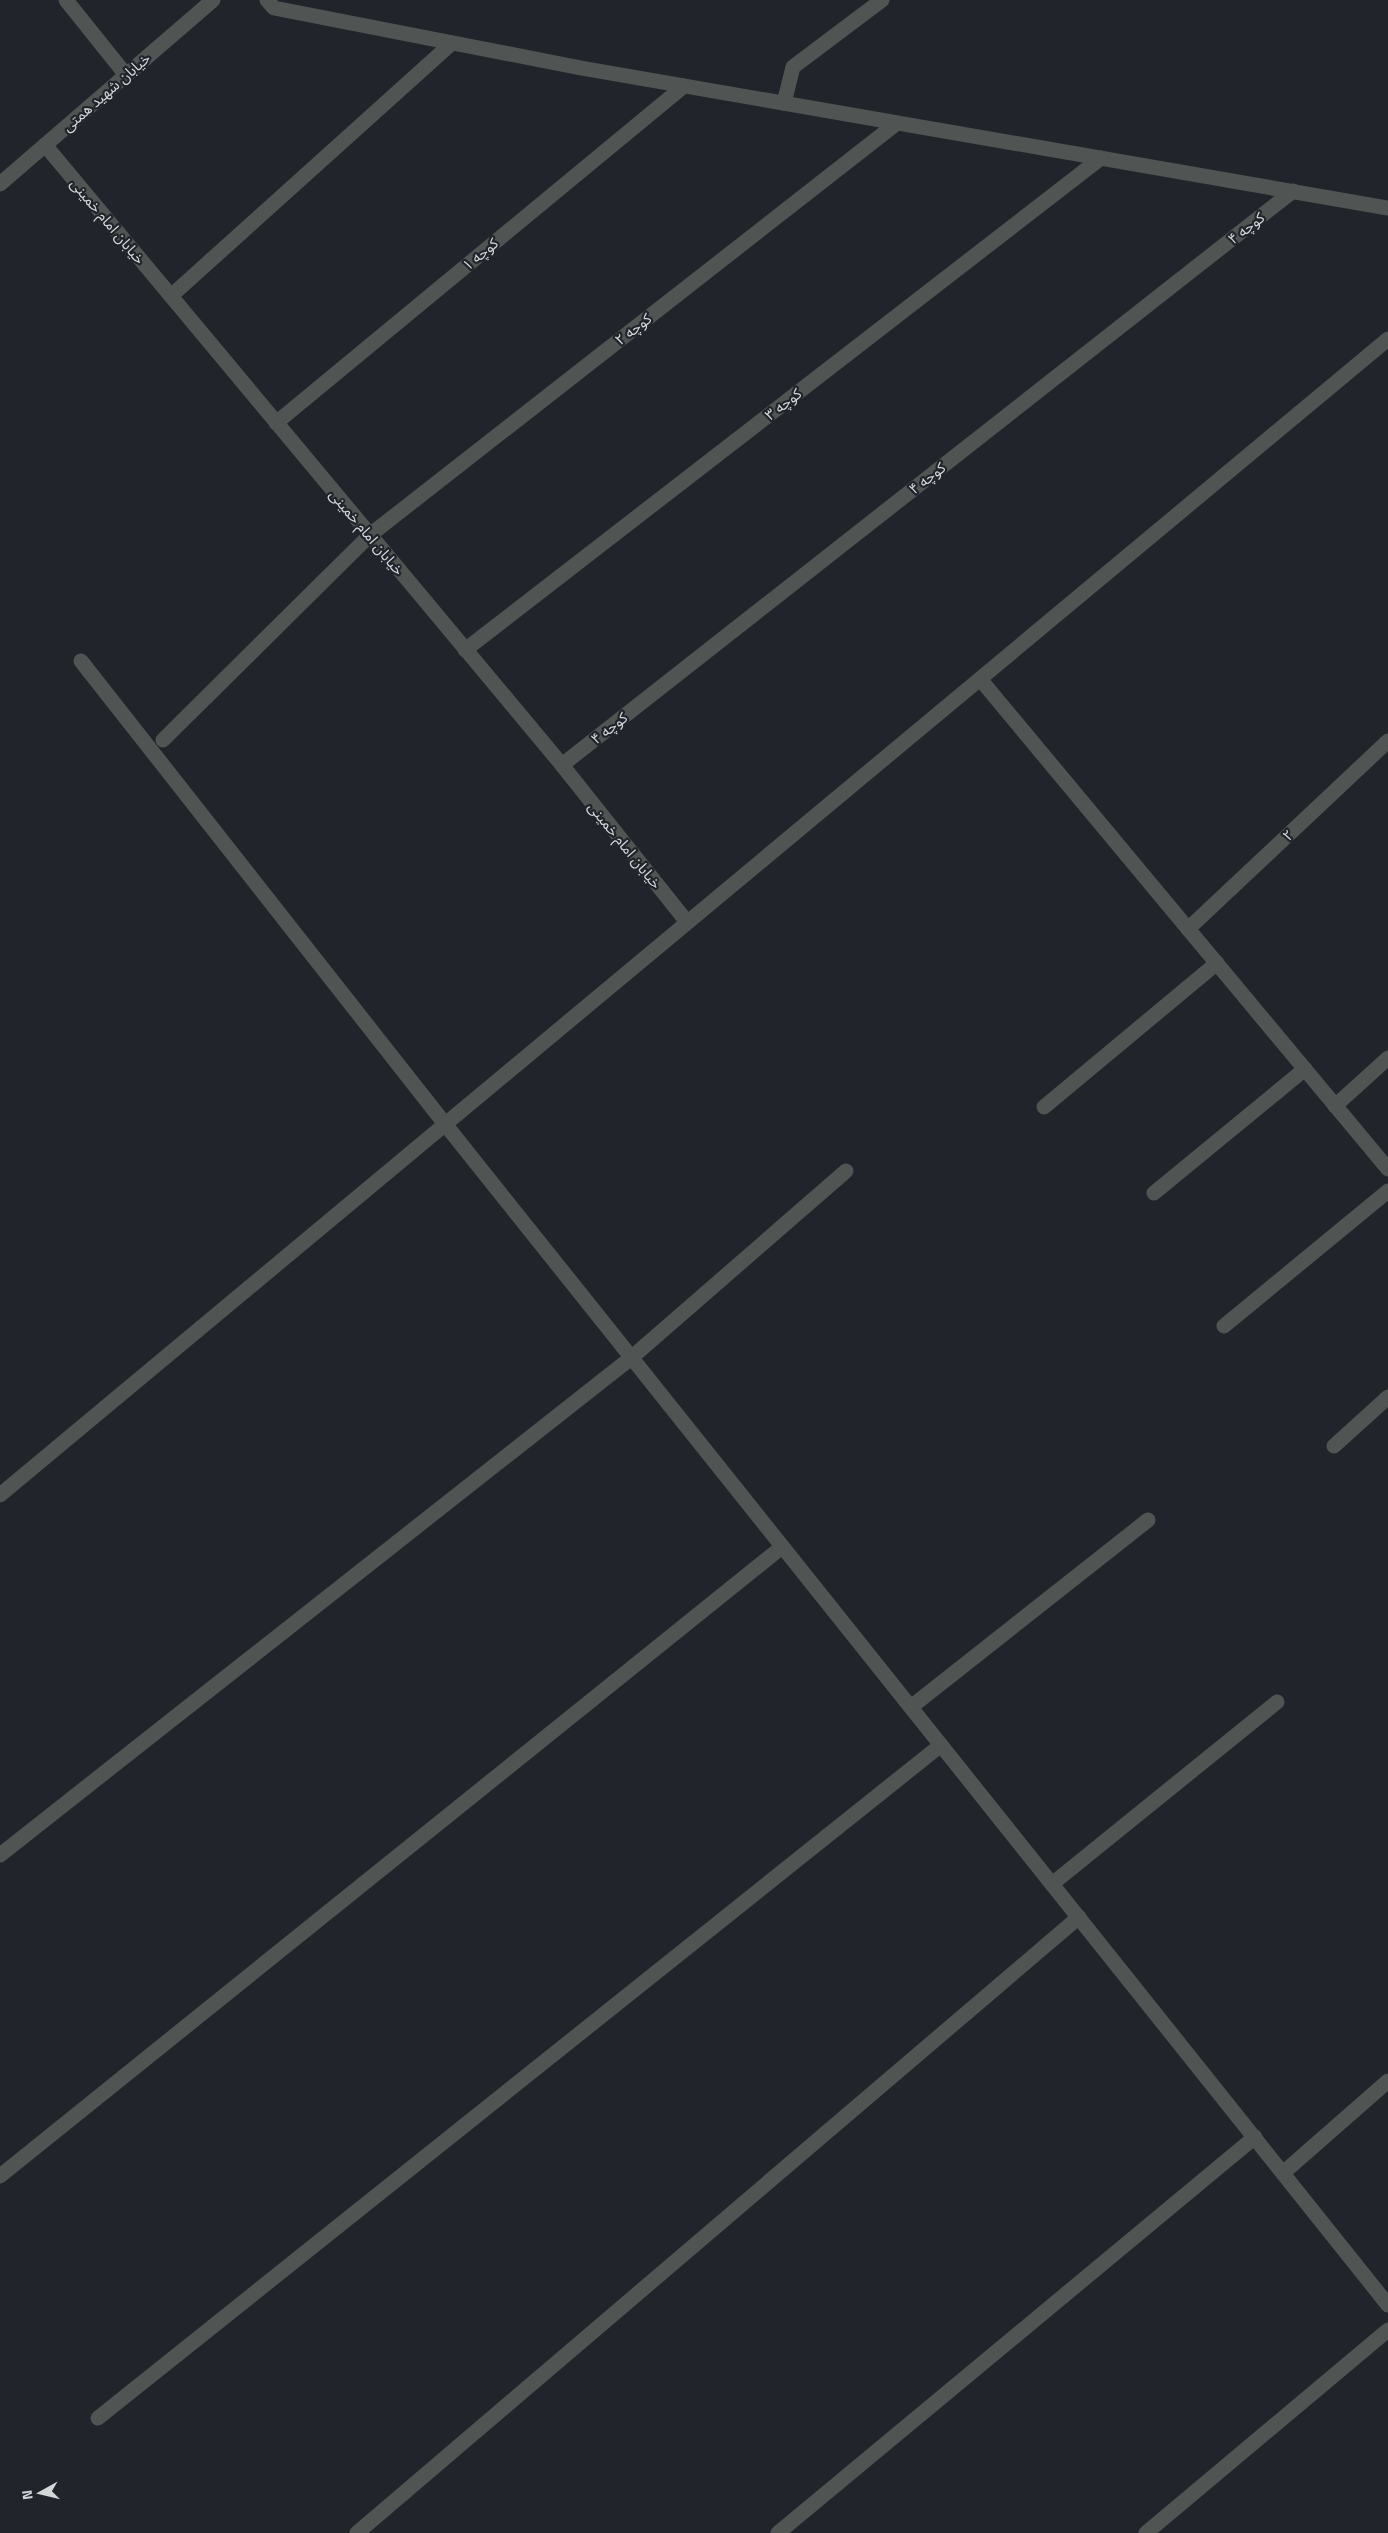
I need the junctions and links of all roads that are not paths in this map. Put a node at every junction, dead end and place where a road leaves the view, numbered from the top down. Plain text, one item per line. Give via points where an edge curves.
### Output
1 (66, 0) edge
2 (213, 0) edge
3 (267, 0) edge
4 (882, 0) edge
5 (452, 43) junction
6 (126, 75) junction
7 (684, 86) junction
8 (784, 103) junction
9 (897, 122) junction
10 (45, 145) junction
11 (1101, 158) junction
12 (0, 184) edge
13 (1293, 191) junction
14 (1388, 208) edge
15 (171, 296) junction
16 (1388, 339) edge
17 (276, 423) junction
18 (370, 535) junction
19 (465, 650) junction
20 (81, 661) dead end
21 (980, 679) junction
22 (163, 740) dead end
23 (1388, 741) edge
24 (562, 765) junction
25 (687, 922) junction
26 (1188, 929) junction
27 (1217, 963) junction
28 (1388, 1058) edge
29 (1305, 1070) junction
30 (1335, 1106) junction
31 (1044, 1107) dead end
32 (444, 1124) junction
33 (1388, 1169) edge
34 (846, 1171) dead end
35 (1388, 1191) edge
36 (1154, 1193) dead end
37 (1224, 1326) dead end
38 (631, 1358) junction
39 (1388, 1397) edge
40 (1334, 1446) dead end
41 (0, 1495) edge
42 (1148, 1520) dead end
43 (782, 1547) junction
44 (1277, 1702) dead end
45 (911, 1707) junction
46 (941, 1745) junction
47 (0, 1855) edge
48 (1052, 1884) junction
49 (1079, 1917) junction
50 (1388, 2081) edge
51 (1254, 2137) junction
52 (1283, 2173) junction
53 (0, 2176) edge
54 (1388, 2305) edge
55 (1388, 2330) edge
56 (98, 2418) dead end
57 (357, 2533) edge
58 (778, 2533) edge
59 (1146, 2533) edge

1 - 6 street
2 - 6 street, خیابان شهید همتی
3 - 5 street via 274,8
4 - 8 street via 793,67
5 - 7 street
5 - 15 street
6 - 10 street, خیابان شهید همتی
7 - 8 street
7 - 17 street, کوچه ۱
8 - 9 street
9 - 11 street
9 - 18 street, کوچه ۲
10 - 12 street, خیابان شهید همتی
10 - 15 street, خیابان امام خمینی
11 - 13 street
11 - 19 street, کوچه ۳
13 - 14 street
13 - 24 street, کوچه ۴
15 - 17 street, خیابان امام خمینی
16 - 21 street
17 - 18 street, خیابان امام خمینی
18 - 19 street, خیابان امام خمینی
18 - 22 street, کوچه ۲
19 - 24 street, خیابان امام خمینی
20 - 32 street
21 - 25 street
21 - 26 street
23 - 26 street, ۲
24 - 25 street, خیابان امام خمینی
25 - 32 street
26 - 27 street
27 - 29 street
27 - 31 street
28 - 30 street
29 - 30 street
29 - 36 street
30 - 33 street
32 - 38 street
32 - 41 street
34 - 38 street
35 - 37 street
38 - 43 street
38 - 47 street
39 - 40 street
42 - 45 street
43 - 45 street
43 - 53 street
44 - 48 street
45 - 46 street
46 - 48 street
46 - 56 street
48 - 49 street
49 - 51 street
49 - 57 street
50 - 52 street
51 - 52 street
51 - 58 street
52 - 54 street
55 - 59 street

